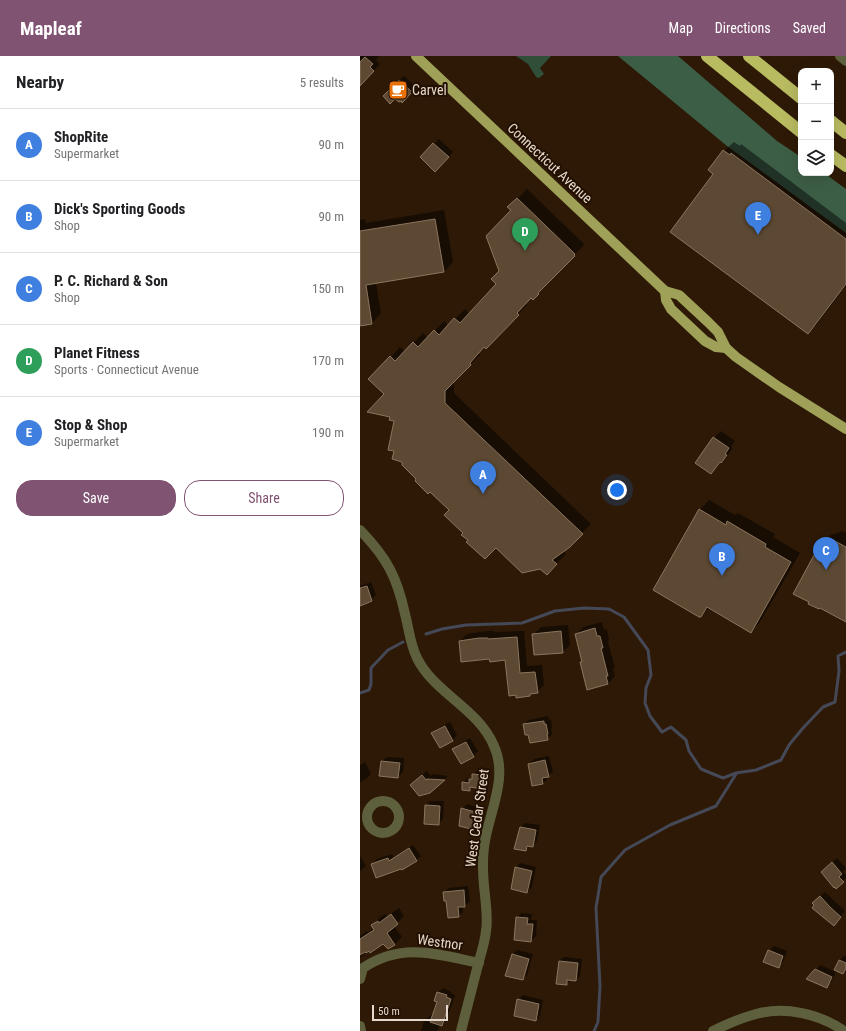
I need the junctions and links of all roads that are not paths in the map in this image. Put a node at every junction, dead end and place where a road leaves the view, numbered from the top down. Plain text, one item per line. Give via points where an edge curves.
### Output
1 (416, 56) edge
2 (707, 56) edge
3 (749, 56) edge
4 (840, 56) edge
5 (846, 61) edge
6 (798, 96) edge
7 (834, 123) edge
8 (798, 130) edge
9 (846, 133) edge
10 (834, 157) edge
11 (846, 166) edge
12 (666, 291) junction
13 (726, 348) junction
14 (846, 429) edge
15 (360, 530) edge
16 (478, 963) junction
17 (360, 979) edge
18 (360, 1026) edge
19 (361, 1031) edge
20 (461, 1031) edge
21 (713, 1031) edge
22 (844, 1031) edge

1 - 12 main road, Connecticut Avenue
2 - 8 highway
3 - 6 highway
4 - 5 street
7 - 9 highway
10 - 11 highway
12 - 13 main road, Connecticut Avenue via 679,295 703,317 718,332
12 - 13 main road, Connecticut Avenue via 666,300 671,309 705,341 716,347
13 - 14 main road, Connecticut Avenue via 779,387
15 - 16 street, West Cedar Street via 393,573 418,660 436,682 480,723 495,746 498,757 498,784 483,859 486,931
16 - 17 street, Westnor via 428,952 403,952 375,960 363,968
16 - 20 street, West Cedar Street
18 - 19 street
21 - 22 street via 733,1021 775,1012 817,1017

